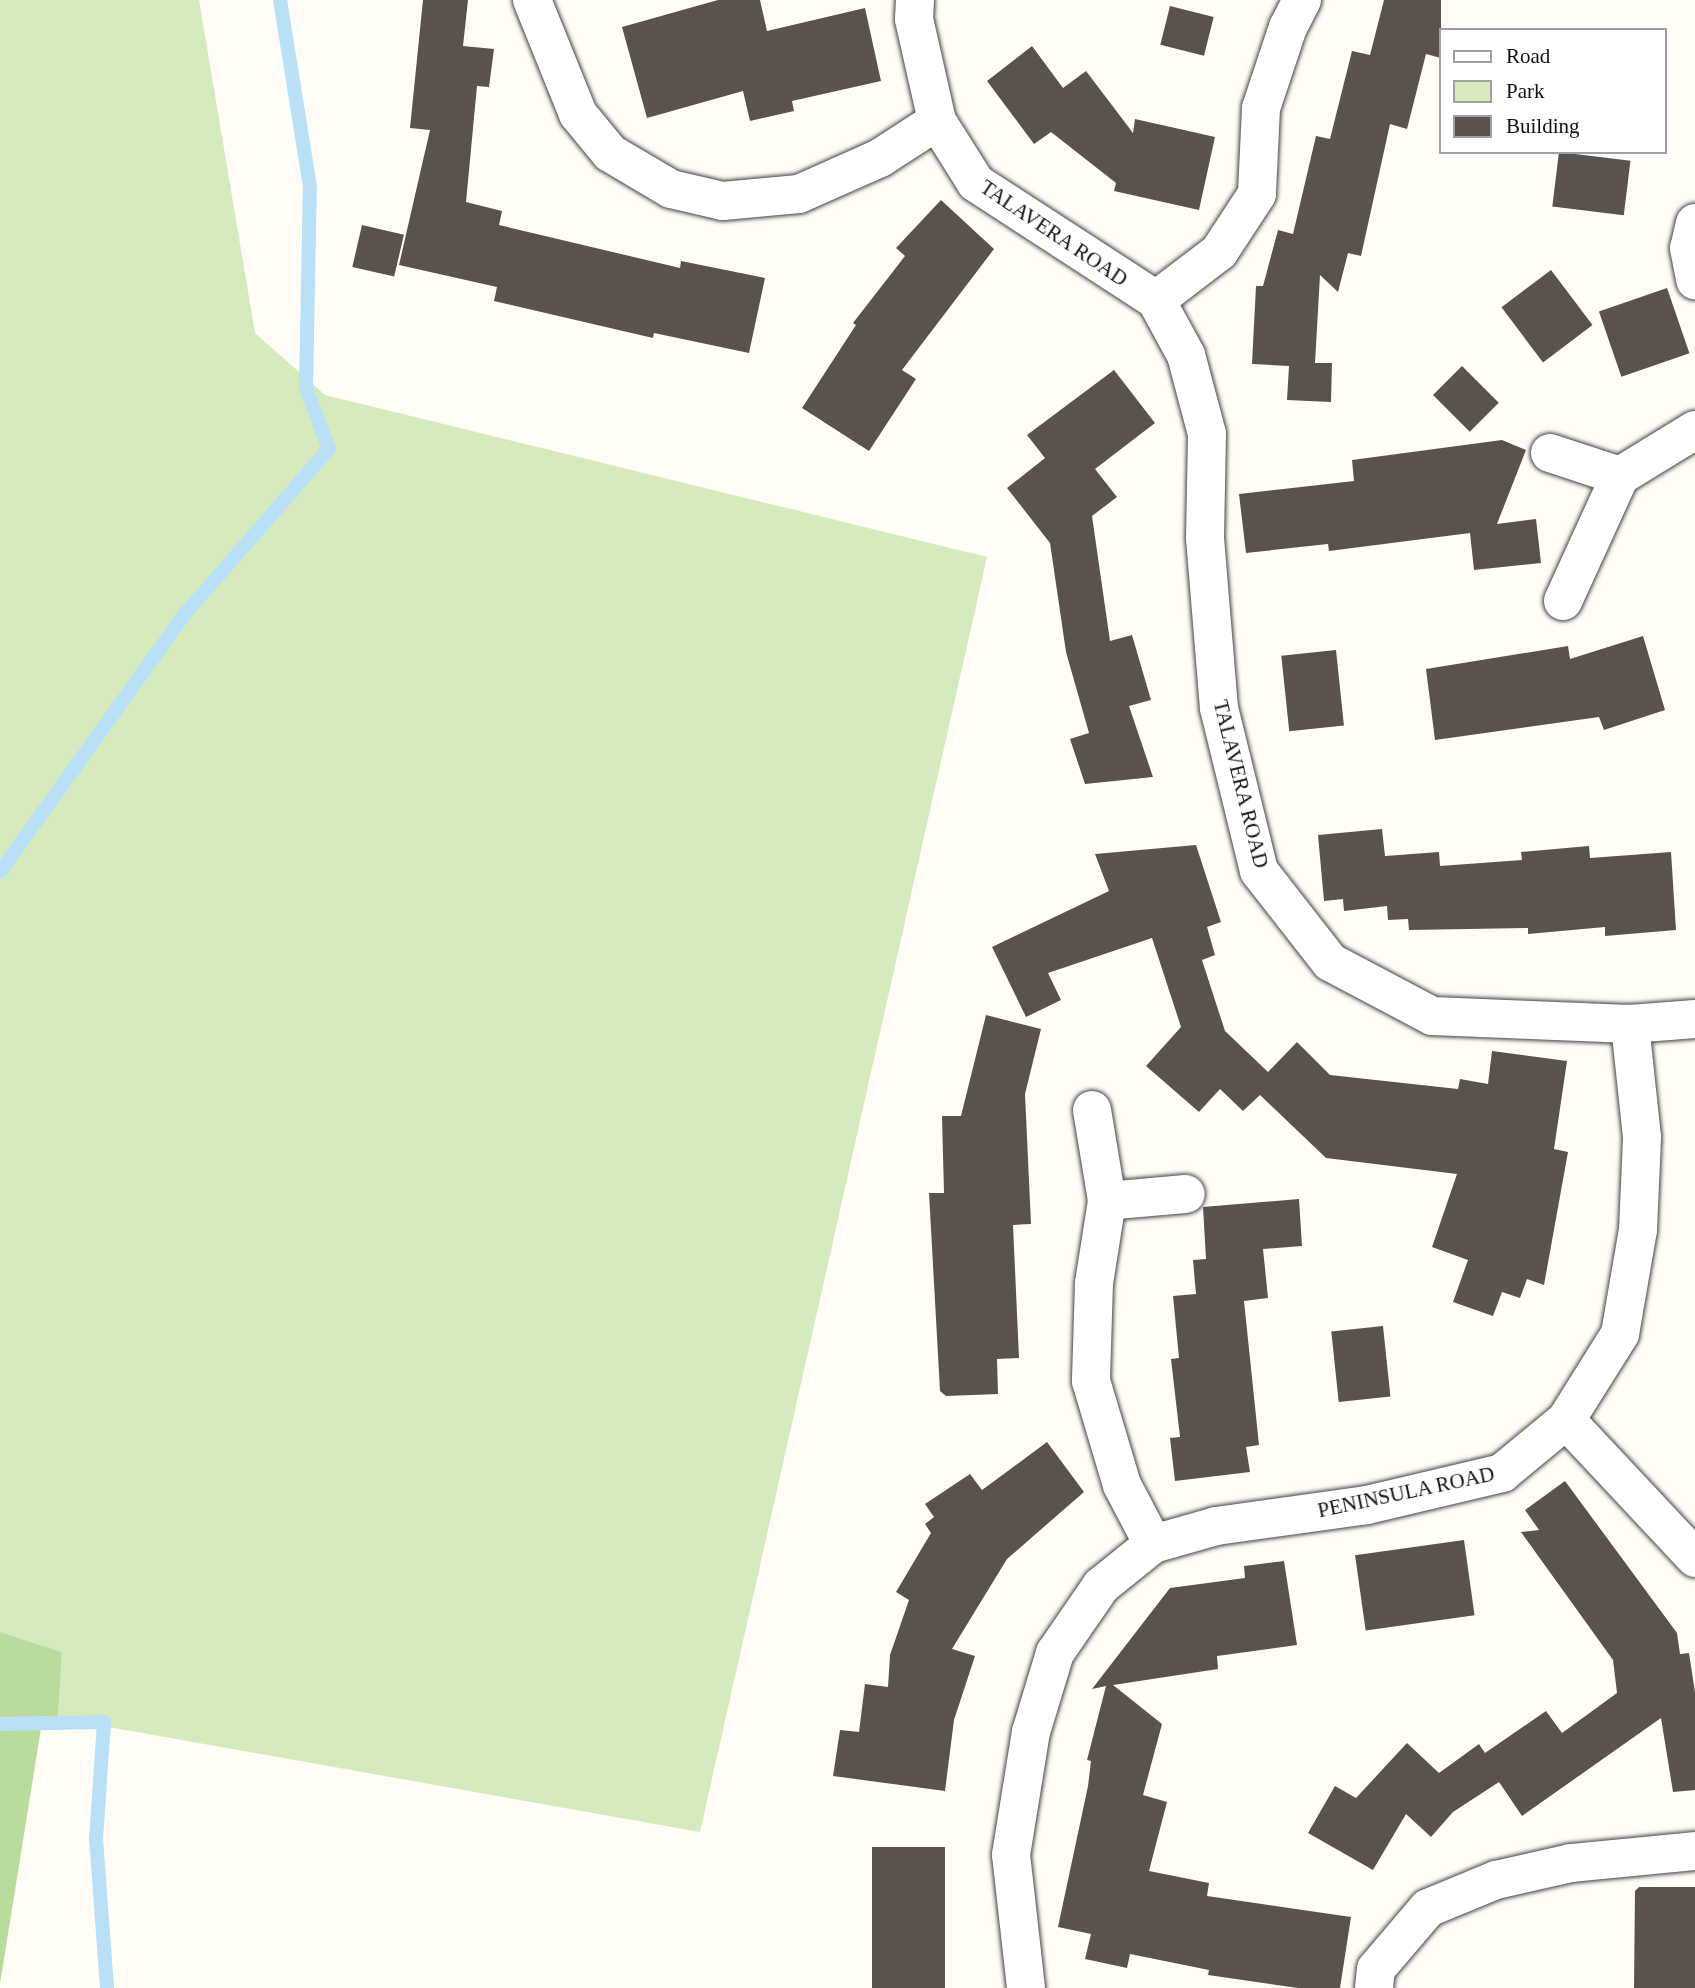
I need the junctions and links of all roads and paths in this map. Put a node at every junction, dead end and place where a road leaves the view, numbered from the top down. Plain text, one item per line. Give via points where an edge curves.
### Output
1 (532, 0) edge
2 (915, 0) edge
3 (1302, 0) edge
4 (937, 121) junction
5 (1695, 223) edge
6 (1695, 280) edge
7 (1156, 300) junction
8 (1695, 430) edge
9 (1550, 453) dead end
10 (1620, 476) junction
11 (1563, 601) dead end
12 (1695, 1019) edge
13 (1630, 1024) junction
14 (1092, 1110) dead end
15 (1186, 1194) dead end
16 (1107, 1201) junction
17 (1566, 1420) junction
18 (1153, 1544) junction
19 (1695, 1558) edge
20 (1695, 1851) edge
21 (1026, 1988) edge
22 (1374, 1988) edge

1 - 4 street via 578,114 610,153 671,189 723,201 799,194 880,158
2 - 4 street, TALAVERA ROAD via 914,19
3 - 7 street via 1288,27 1261,108 1257,194 1219,252
4 - 7 street, TALAVERA ROAD via 976,183
5 - 6 street via 1689,248
7 - 13 street, TALAVERA ROAD via 1186,355 1207,433 1205,538 1219,708 1259,871 1330,962 1432,1016
8 - 10 street
9 - 10 street
10 - 11 street
12 - 13 street, TALAVERA ROAD
13 - 17 street, PENINSULA ROAD via 1642,1137 1636,1243 1620,1334
14 - 16 street
15 - 16 street
16 - 18 street via 1094,1283 1091,1381 1122,1485
17 - 18 street, PENINSULA ROAD via 1502,1473 1367,1505 1216,1526
17 - 19 street
18 - 21 street, PENINSULA ROAD via 1101,1586 1055,1653 1031,1732 1011,1855
20 - 22 street via 1570,1863 1496,1880 1428,1908 1376,1969

